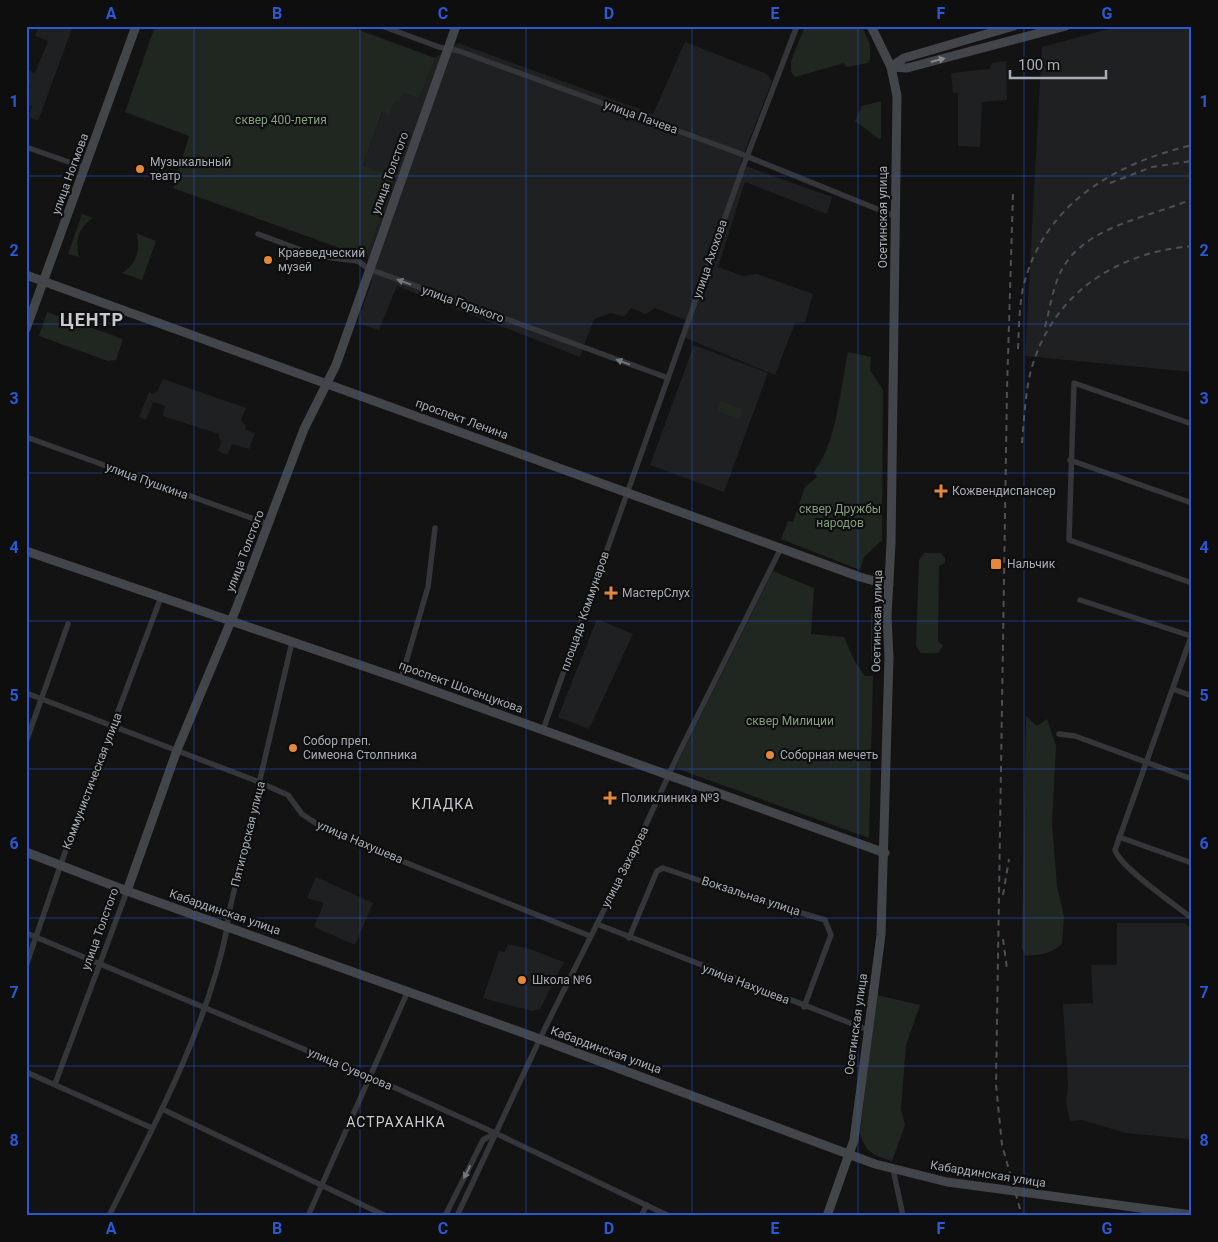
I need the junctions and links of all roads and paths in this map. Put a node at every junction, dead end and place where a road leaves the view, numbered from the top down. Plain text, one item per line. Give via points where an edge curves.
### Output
1 (136, 26) edge
2 (382, 26) edge
3 (456, 26) edge
4 (797, 26) edge
5 (871, 26) edge
6 (1066, 26) edge
7 (1011, 27) edge
8 (998, 29) edge
9 (448, 49) junction
10 (891, 67) junction
11 (26, 147) edge
12 (747, 156) junction
13 (86, 168) junction
14 (896, 217) junction
15 (258, 234) dead end
16 (369, 269) junction
17 (26, 276) edge
18 (44, 282) junction
19 (26, 329) edge
20 (668, 378) junction
21 (325, 383) junction
22 (1192, 424) edge
23 (26, 437) edge
24 (1070, 460) junction
25 (628, 493) junction
26 (1192, 503) edge
27 (268, 524) junction
28 (435, 528) dead end
29 (781, 548) junction
30 (26, 551) edge
31 (1192, 583) edge
32 (889, 585) junction
33 (160, 596) junction
34 (1080, 600) dead end
35 (231, 620) junction
36 (68, 624) dead end
37 (1191, 635) edge
38 (292, 642) junction
39 (401, 679) junction
40 (1173, 689) junction
41 (26, 693) edge
42 (1192, 696) edge
43 (41, 699) junction
44 (111, 726) junction
45 (543, 730) junction
46 (1059, 734) dead end
47 (26, 742) edge
48 (177, 750) junction
49 (1147, 764) junction
50 (670, 777) junction
51 (1192, 779) edge
52 (260, 784) junction
53 (1119, 837) junction
54 (26, 852) edge
55 (884, 853) junction
56 (1192, 863) edge
57 (60, 866) junction
58 (126, 891) junction
59 (1192, 918) edge
60 (597, 924) junction
61 (228, 926) junction
62 (26, 933) edge
63 (590, 936) junction
64 (36, 937) junction
65 (629, 938) junction
66 (101, 964) junction
67 (26, 966) edge
68 (408, 991) junction
69 (804, 1007) junction
70 (205, 1009) junction
71 (868, 1030) junction
72 (540, 1039) junction
73 (26, 1072) edge
74 (370, 1078) junction
75 (55, 1084) junction
76 (162, 1109) junction
77 (152, 1128) junction
78 (495, 1133) junction
79 (850, 1154) junction
80 (892, 1169) junction
81 (322, 1184) junction
82 (647, 1205) junction
83 (1192, 1215) edge
84 (109, 1216) edge
85 (308, 1216) edge
86 (386, 1216) edge
87 (445, 1216) edge
88 (457, 1216) edge
89 (641, 1216) edge
90 (669, 1216) edge
91 (827, 1216) edge
92 (903, 1216) edge

1 - 13 main road, улица Ногмова
2 - 9 street, улица Пачева
3 - 9 main road, улица Толстого
4 - 12 street, улица Ахохова
5 - 10 main road, Осетинская улица
10 -> 6 main road via 907,68
7 - 8 main road
8 - 10 main road via 904,58
9 - 12 street, улица Пачева
9 - 16 main road, улица Толстого
10 - 14 main road, Осетинская улица via 897,96
11 - 13 street
12 - 14 street, улица Пачева
12 - 20 street, улица Ахохова
13 - 18 main road, улица Ногмова
14 - 32 main road, Осетинская улица
15 - 16 street, улица Горького via 317,256 358,261
20 -> 16 street, улица Горького
16 - 21 main road, улица Толстого via 336,364
17 - 18 main road, проспект Ленина
18 - 19 main road, улица Ногмова
18 - 21 main road, проспект Ленина
20 - 25 street, улица Ахохова
21 - 25 main road, проспект Ленина
21 - 27 main road, улица Толстого
22 - 24 street via 1074,383
23 - 27 street, улица Пушкина
24 - 26 street
24 - 31 street via 1068,540
25 - 29 main road, проспект Ленина
25 - 45 street, площадь Коммунаров
27 - 35 main road, улица Толстого
28 - 39 street via 428,587
29 - 32 main road, проспект Ленина
29 - 50 street, улица Захарова
30 - 33 main road, проспект Шогенцукова
32 - 55 main road, Осетинская улица
33 - 35 main road, проспект Шогенцукова
33 - 44 street, Коммунистическая улица via 116,720
34 - 37 street
35 - 38 main road, проспект Шогенцукова
35 - 48 main road, улица Толстого
36 - 43 street
37 - 40 street
38 - 39 main road, проспект Шогенцукова
38 - 52 street, Пятигорская улица
39 - 45 main road, проспект Шогенцукова
40 - 42 street
40 - 49 street
41 - 43 street, улица Нахушева
43 - 44 street, улица Нахушева
43 - 47 street
44 - 48 street, улица Нахушева
44 - 57 street, Коммунистическая улица
45 - 50 main road, проспект Шогенцукова
46 - 49 street via 1075,736
48 - 52 street, улица Нахушева
48 - 58 main road, улица Толстого
49 - 51 street
49 - 53 street
50 - 55 main road, проспект Шогенцукова
50 - 60 street, улица Захарова
52 - 61 street, Пятигорская улица
52 - 63 street, улица Нахушева via 288,795 302,814 329,832
53 - 56 street
53 - 59 street via 1115,847 1118,858
54 - 57 main road, Кабардинская улица
55 - 71 main road, Осетинская улица via 881,934
57 - 58 main road, Кабардинская улица
57 - 64 street, Коммунистическая улица
58 - 61 main road, Кабардинская улица
58 - 66 street, улица Толстого
60 - 63 street, улица Захарова
60 - 65 street, улица Нахушева
61 - 68 main road, Кабардинская улица
61 - 70 street, Пятигорская улица
62 - 64 street, улица Суворова
63 - 72 street, улица Захарова
64 - 66 street, улица Суворова
64 - 67 street, Коммунистическая улица
65 - 69 street, улица Нахушева
65 - 69 street, Вокзальная улица via 657,871 663,868 825,920 831,935
66 - 70 street, улица Суворова
66 - 75 street, улица Толстого
68 - 72 main road, Кабардинская улица
68 - 74 street
69 - 71 street, улица Нахушева
70 - 74 street, улица Суворова
70 - 76 street, Пятигорская улица
71 - 79 main road, Осетинская улица
72 - 78 street, улица Захарова
72 - 79 main road, Кабардинская улица
73 - 75 street
74 - 78 street, улица Суворова
74 - 81 street
75 - 77 street
76 - 77 street, Пятигорская улица
76 - 81 street
77 - 84 street, Пятигорская улица
78 - 82 street, улица Суворова
78 -> 87 street, улица Захарова via 483,1140
78 - 88 street, улица Захарова
79 - 80 main road, Кабардинская улица
79 - 91 main road, Осетинская улица
80 - 83 main road, Кабардинская улица via 994,1190
80 - 92 street
81 - 85 street
81 - 86 street
82 - 89 street
82 - 90 street, улица Суворова

